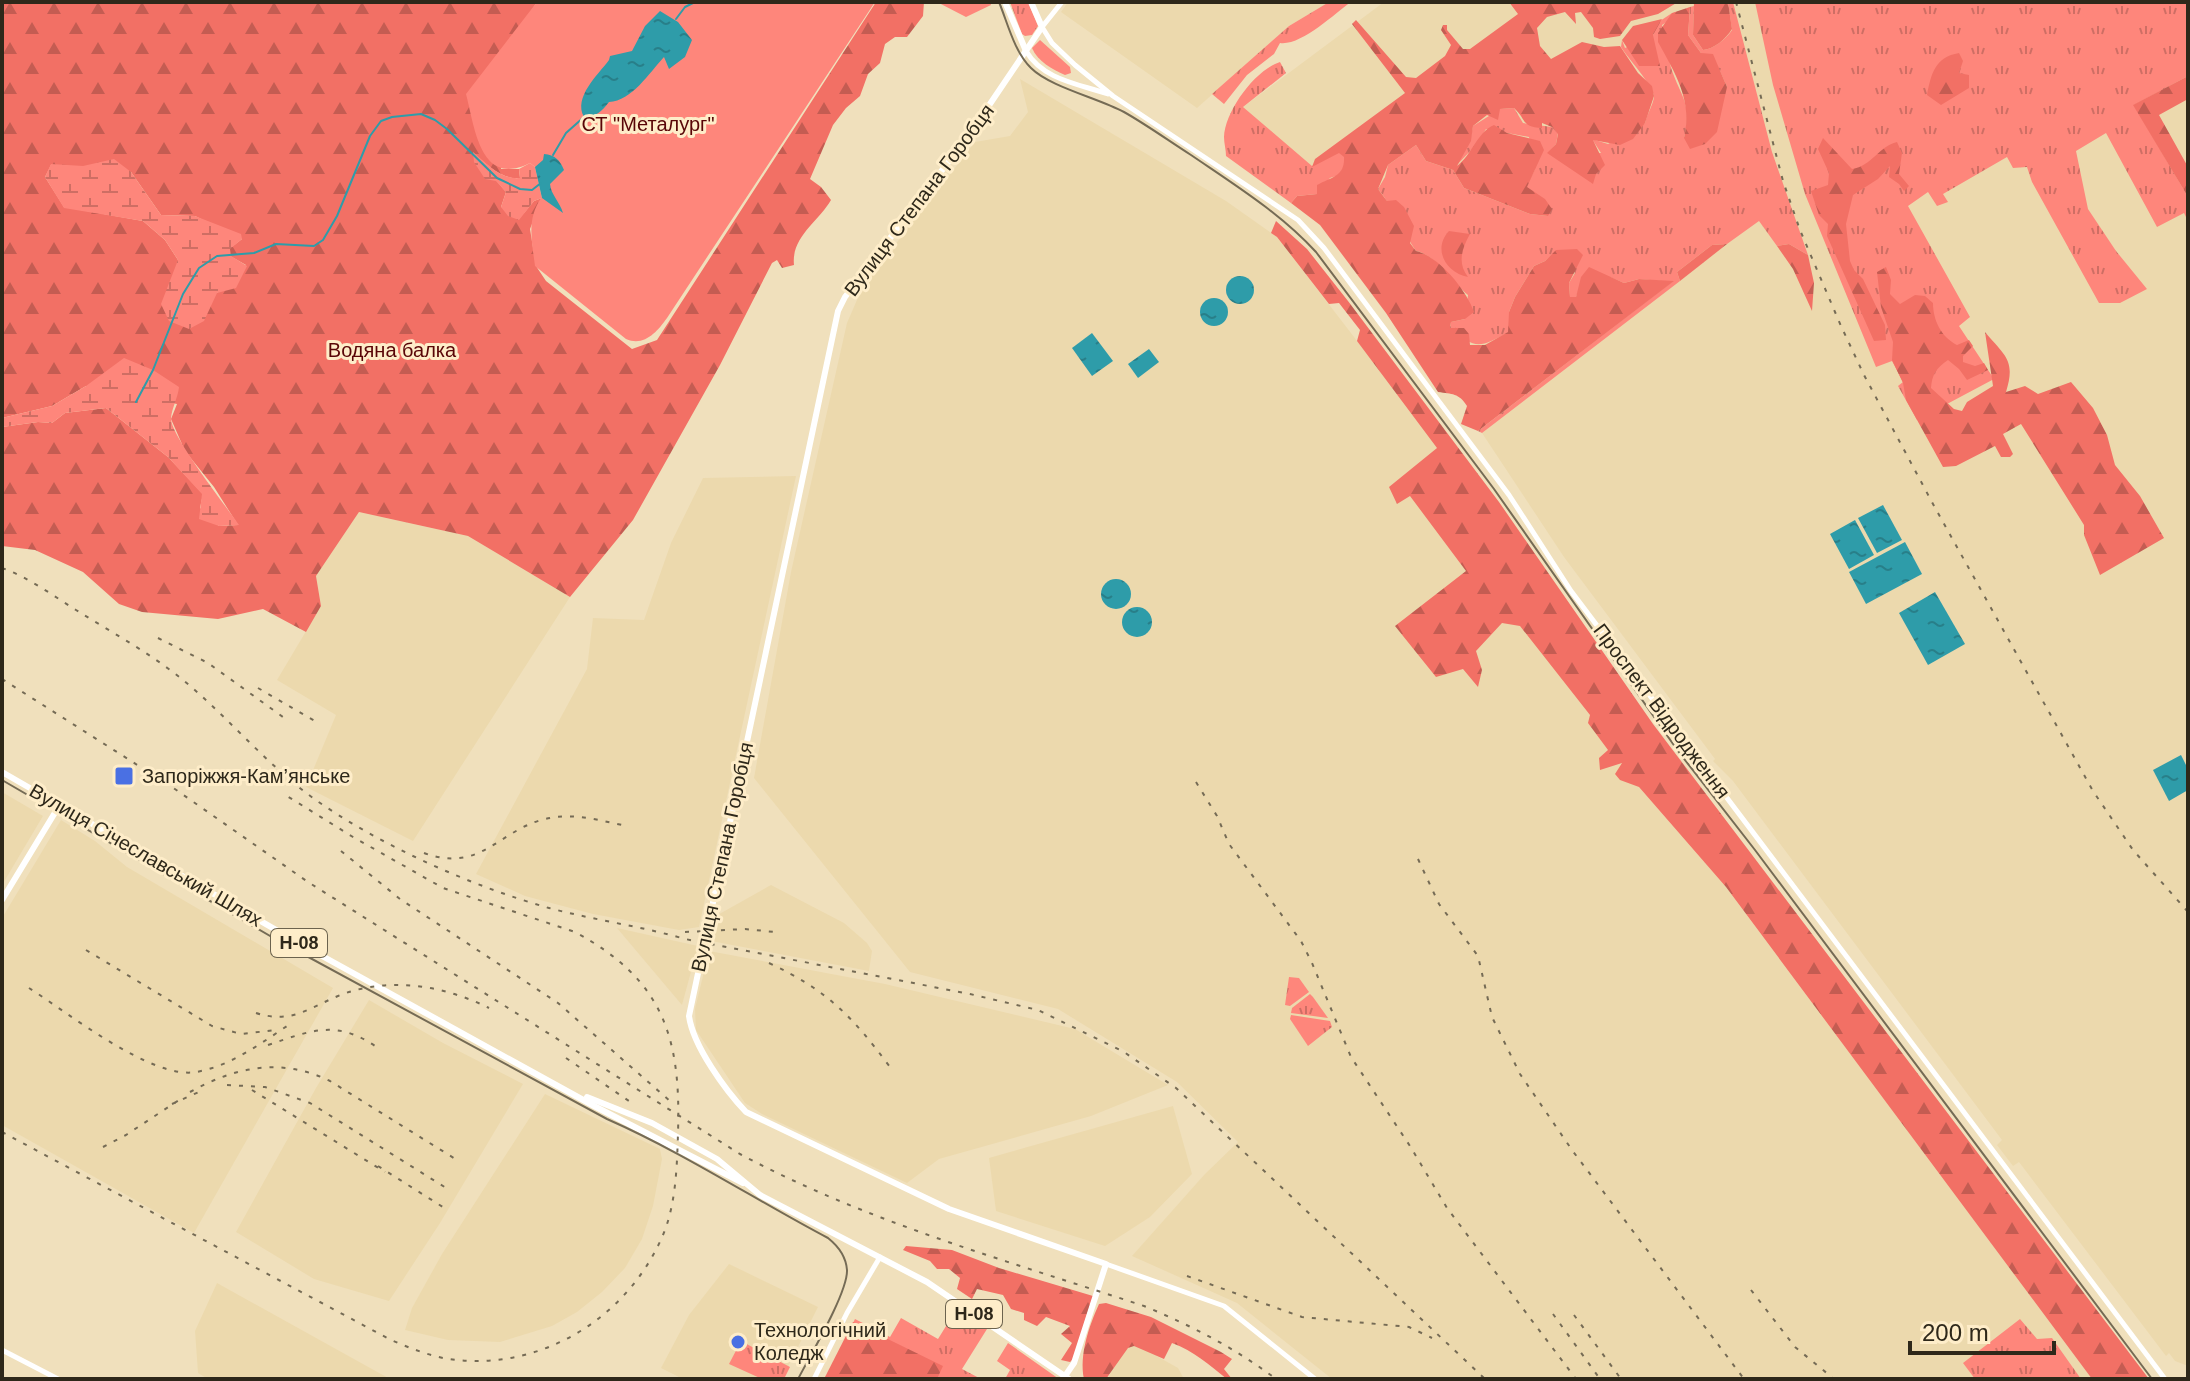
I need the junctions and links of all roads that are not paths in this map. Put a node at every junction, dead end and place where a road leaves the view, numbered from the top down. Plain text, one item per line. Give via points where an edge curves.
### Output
1 (1005, 2) edge
2 (1031, 2) edge
3 (1062, 2) edge
4 (1042, 27) junction
5 (1026, 51) junction
6 (1113, 96) junction
7 (2, 772) edge
8 (59, 806) junction
9 (2, 900) edge
10 (880, 1257) junction
11 (1106, 1264) junction
12 (2, 1350) edge
13 (1067, 1378) edge
14 (58, 1379) edge
15 (814, 1379) edge
16 (1315, 1379) edge
17 (2165, 1379) edge

1 - 5 main road, Проспект Відродження
2 - 4 main road, Проспект Відродження
3 - 4 street
4 - 5 main road, Вулиця Степана Горобця
4 - 6 street, Проспект Відродження via 1052,43
5 - 6 street, Проспект Відродження via 1052,76
5 - 11 main road, Вулиця Степана Горобця via 838,311 689,1016 694,1036 746,1112 949,1209
6 - 17 street, Проспект Відродження via 1298,220 1324,248 1509,495 1571,591
7 - 8 main road, Вулиця Січеславський Шлях / Н-08
8 - 9 main road
8 - 10 main road, Вулиця Січеславський Шлях / Н-08 via 596,1107
10 - 13 main road, Вулиця Січеславський Шлях / Н-08 via 927,1282
10 - 15 street
11 - 13 main road
11 - 16 street, Вулиця Степана Горобця via 1224,1306
12 - 14 street

